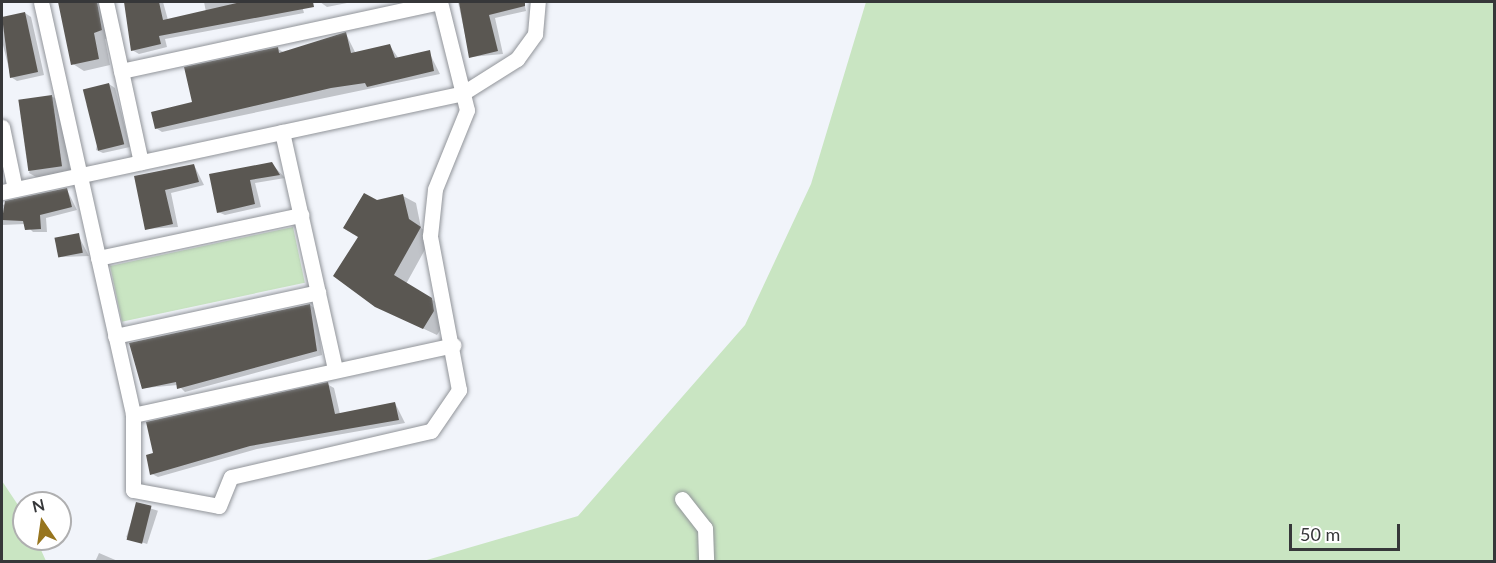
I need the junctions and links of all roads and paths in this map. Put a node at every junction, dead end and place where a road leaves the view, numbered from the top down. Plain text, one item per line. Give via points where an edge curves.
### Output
1 (41, 2) edge
2 (106, 2) edge
3 (440, 2) edge
4 (538, 2) edge
5 (121, 71) junction
6 (463, 93) junction
7 (2, 127) edge
8 (282, 132) junction
9 (141, 162) junction
10 (79, 176) junction
11 (8, 191) edge
12 (301, 215) junction
13 (98, 258) junction
14 (318, 292) junction
15 (116, 336) junction
16 (453, 345) junction
17 (335, 369) junction
18 (133, 415) junction
19 (682, 499) dead end
20 (706, 561) edge

1 - 10 street
2 - 5 street
3 - 5 street
3 - 6 street
4 - 6 street via 535,34 517,59
5 - 9 street
6 - 8 street
6 - 16 street via 467,110 435,189 430,236
7 - 11 street
8 - 9 street
8 - 12 street
9 - 10 street
10 - 11 street
10 - 13 street
12 - 13 street
12 - 14 street
13 - 15 street
14 - 15 street
14 - 17 street
15 - 18 street
16 - 17 street
16 - 18 street via 459,390 431,431 231,477 219,506 132,490
17 - 18 street
19 - 20 street via 705,528

